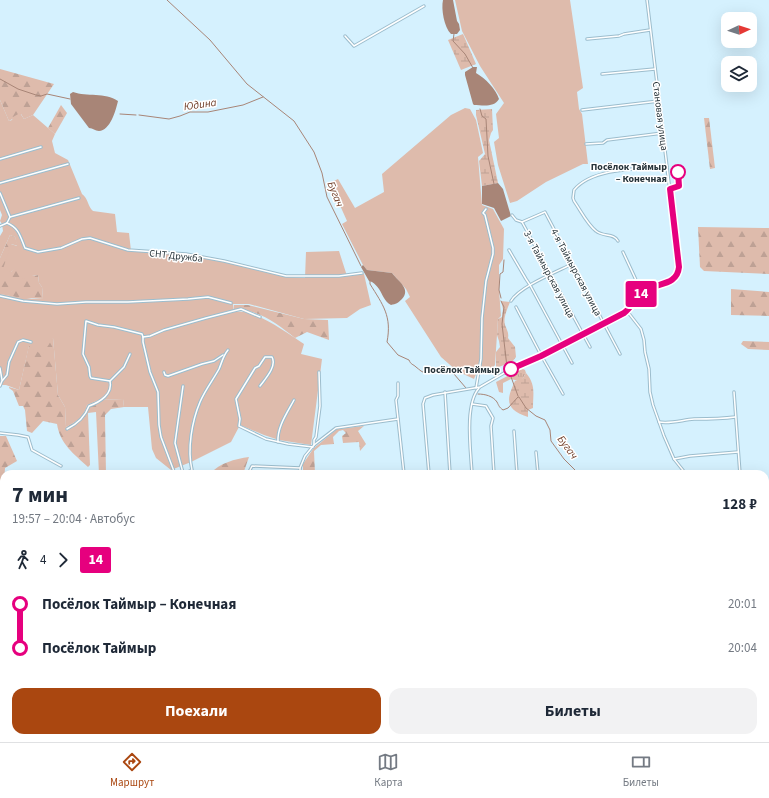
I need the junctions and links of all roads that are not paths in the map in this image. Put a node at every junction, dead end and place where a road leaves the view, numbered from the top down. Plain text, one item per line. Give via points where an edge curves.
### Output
1 (647, 0) edge
2 (424, 6) dead end
3 (650, 30) junction
4 (345, 36) dead end
5 (587, 39) dead end
6 (655, 69) junction
7 (602, 74) dead end
8 (659, 101) junction
9 (582, 110) dead end
10 (663, 133) junction
11 (586, 144) dead end
12 (41, 147) dead end
13 (0, 158) edge
14 (68, 164) dead end
15 (667, 166) junction
16 (0, 183) edge
17 (0, 193) edge
18 (79, 198) dead end
19 (486, 209) dead end
20 (512, 215) dead end
21 (10, 217) junction
22 (522, 222) junction
23 (7, 223) junction
24 (0, 226) edge
25 (618, 241) dead end
26 (509, 250) dead end
27 (623, 252) dead end
28 (572, 264) junction
29 (362, 273) dead end
30 (552, 275) junction
31 (530, 285) junction
32 (0, 296) edge
33 (639, 296) junction
34 (511, 301) dead end
35 (231, 303) dead end
36 (516, 307) dead end
37 (627, 311) junction
38 (260, 317) dead end
39 (604, 324) junction
40 (583, 335) junction
41 (143, 337) junction
42 (31, 342) dead end
43 (562, 346) junction
44 (590, 347) dead end
45 (228, 350) dead end
46 (130, 354) dead end
47 (224, 354) junction
48 (620, 354) dead end
49 (541, 356) junction
50 (572, 363) dead end
51 (0, 368) edge
52 (164, 372) dead end
53 (320, 372) dead end
54 (2, 381) junction
55 (110, 381) junction
56 (398, 383) dead end
57 (0, 386) edge
58 (183, 386) dead end
59 (260, 386) dead end
60 (480, 387) junction
61 (476, 388) junction
62 (472, 389) junction
63 (445, 392) junction
64 (476, 392) junction
65 (734, 392) dead end
66 (563, 394) dead end
67 (294, 400) dead end
68 (472, 404) junction
69 (735, 418) junction
70 (398, 419) junction
71 (659, 422) junction
72 (67, 429) dead end
73 (514, 431) dead end
74 (0, 433) edge
75 (278, 442) junction
76 (314, 446) junction
77 (536, 452) dead end
78 (738, 452) junction
79 (674, 459) junction
80 (61, 466) dead end
81 (300, 468) joint
82 (173, 470) edge
83 (182, 470) edge
84 (192, 470) edge
85 (250, 470) edge
86 (404, 470) edge
87 (429, 470) edge
88 (450, 470) edge
89 (472, 470) edge
90 (494, 470) edge
91 (517, 470) edge
92 (538, 470) edge
93 (683, 470) edge
94 (740, 470) edge

1 - 3 street, Становая улица
2 - 4 street via 354,46
3 - 5 street
3 - 6 street, Становая улица
6 - 7 street
6 - 8 street, Становая улица
8 - 9 street
8 - 10 street, Становая улица
10 - 11 street
10 - 15 street, Становая улица
12 - 13 street
14 - 16 street
15 - 25 street via 609,171 574,190 574,201 589,223 598,232 614,237
15 - 33 street, Становая улица via 678,271 670,282 647,290
17 - 21 street
18 - 21 street
19 - 61 street via 483,213 493,254 486,281 481,359
20 - 22 street
21 - 23 street
22 - 28 street, 4-я Таймырская улица via 545,212
22 - 30 street, 3-я Таймырская улица
23 - 24 street
23 - 29 street, СНТ Дружба via 14,226 25,248 38,252 61,248 90,238 128,250 186,254 286,276 339,276
26 - 31 street
27 - 33 street via 636,280
28 - 30 street
28 - 39 street, 4-я Таймырская улица
30 - 31 street
30 - 40 street, 3-я Таймырская улица
31 - 34 street via 518,292
31 - 43 street
32 - 35 street via 57,304 208,297
33 - 37 street, Становая улица
36 - 49 street
37 - 39 street, Становая улица
37 - 71 street via 641,329 649,369 650,392
38 - 41 street via 241,310
39 - 40 street, Становая улица
39 - 48 street, 4-я Таймырская улица
40 - 43 street, Становая улица
40 - 44 street, 3-я Таймырская улица
41 - 55 street via 142,334 86,321 83,354 90,376
41 - 82 street via 150,372 158,392 161,437
42 - 54 street via 18,342 9,362 7,375
43 - 49 street, Становая улица
43 - 50 street
45 - 47 street
46 - 55 street via 124,367
47 - 52 street via 214,361 168,376
47 - 84 street via 222,364 197,411 190,441
49 - 60 street, Становая улица via 511,369
49 - 66 street
51 - 54 street
53 - 76 street via 320,406
54 - 57 street
55 - 72 street via 108,395 89,406 86,414
56 - 70 street
58 - 83 street via 175,443
59 - 75 street via 273,366 272,357 265,357 255,368 236,399 239,426
60 - 61 street, Становая улица
60 - 64 street
61 - 62 street, Становая улица
62 - 63 street, Становая улица
62 - 64 street
63 - 87 street, Становая улица via 427,396 423,404
63 - 88 street
64 - 68 street
65 - 69 street
67 - 75 street via 285,416
68 - 89 street
68 - 90 street via 486,406 492,418
69 - 71 street via 693,419 667,424
69 - 78 street
70 - 76 street via 336,428
70 - 86 street
71 - 79 street
73 - 91 street
74 - 80 street via 28,437 32,450
75 - 76 street
76 - 81 street
77 - 92 street
78 - 79 street
78 - 94 street
79 - 93 street
81 - 85 street via 252,466

